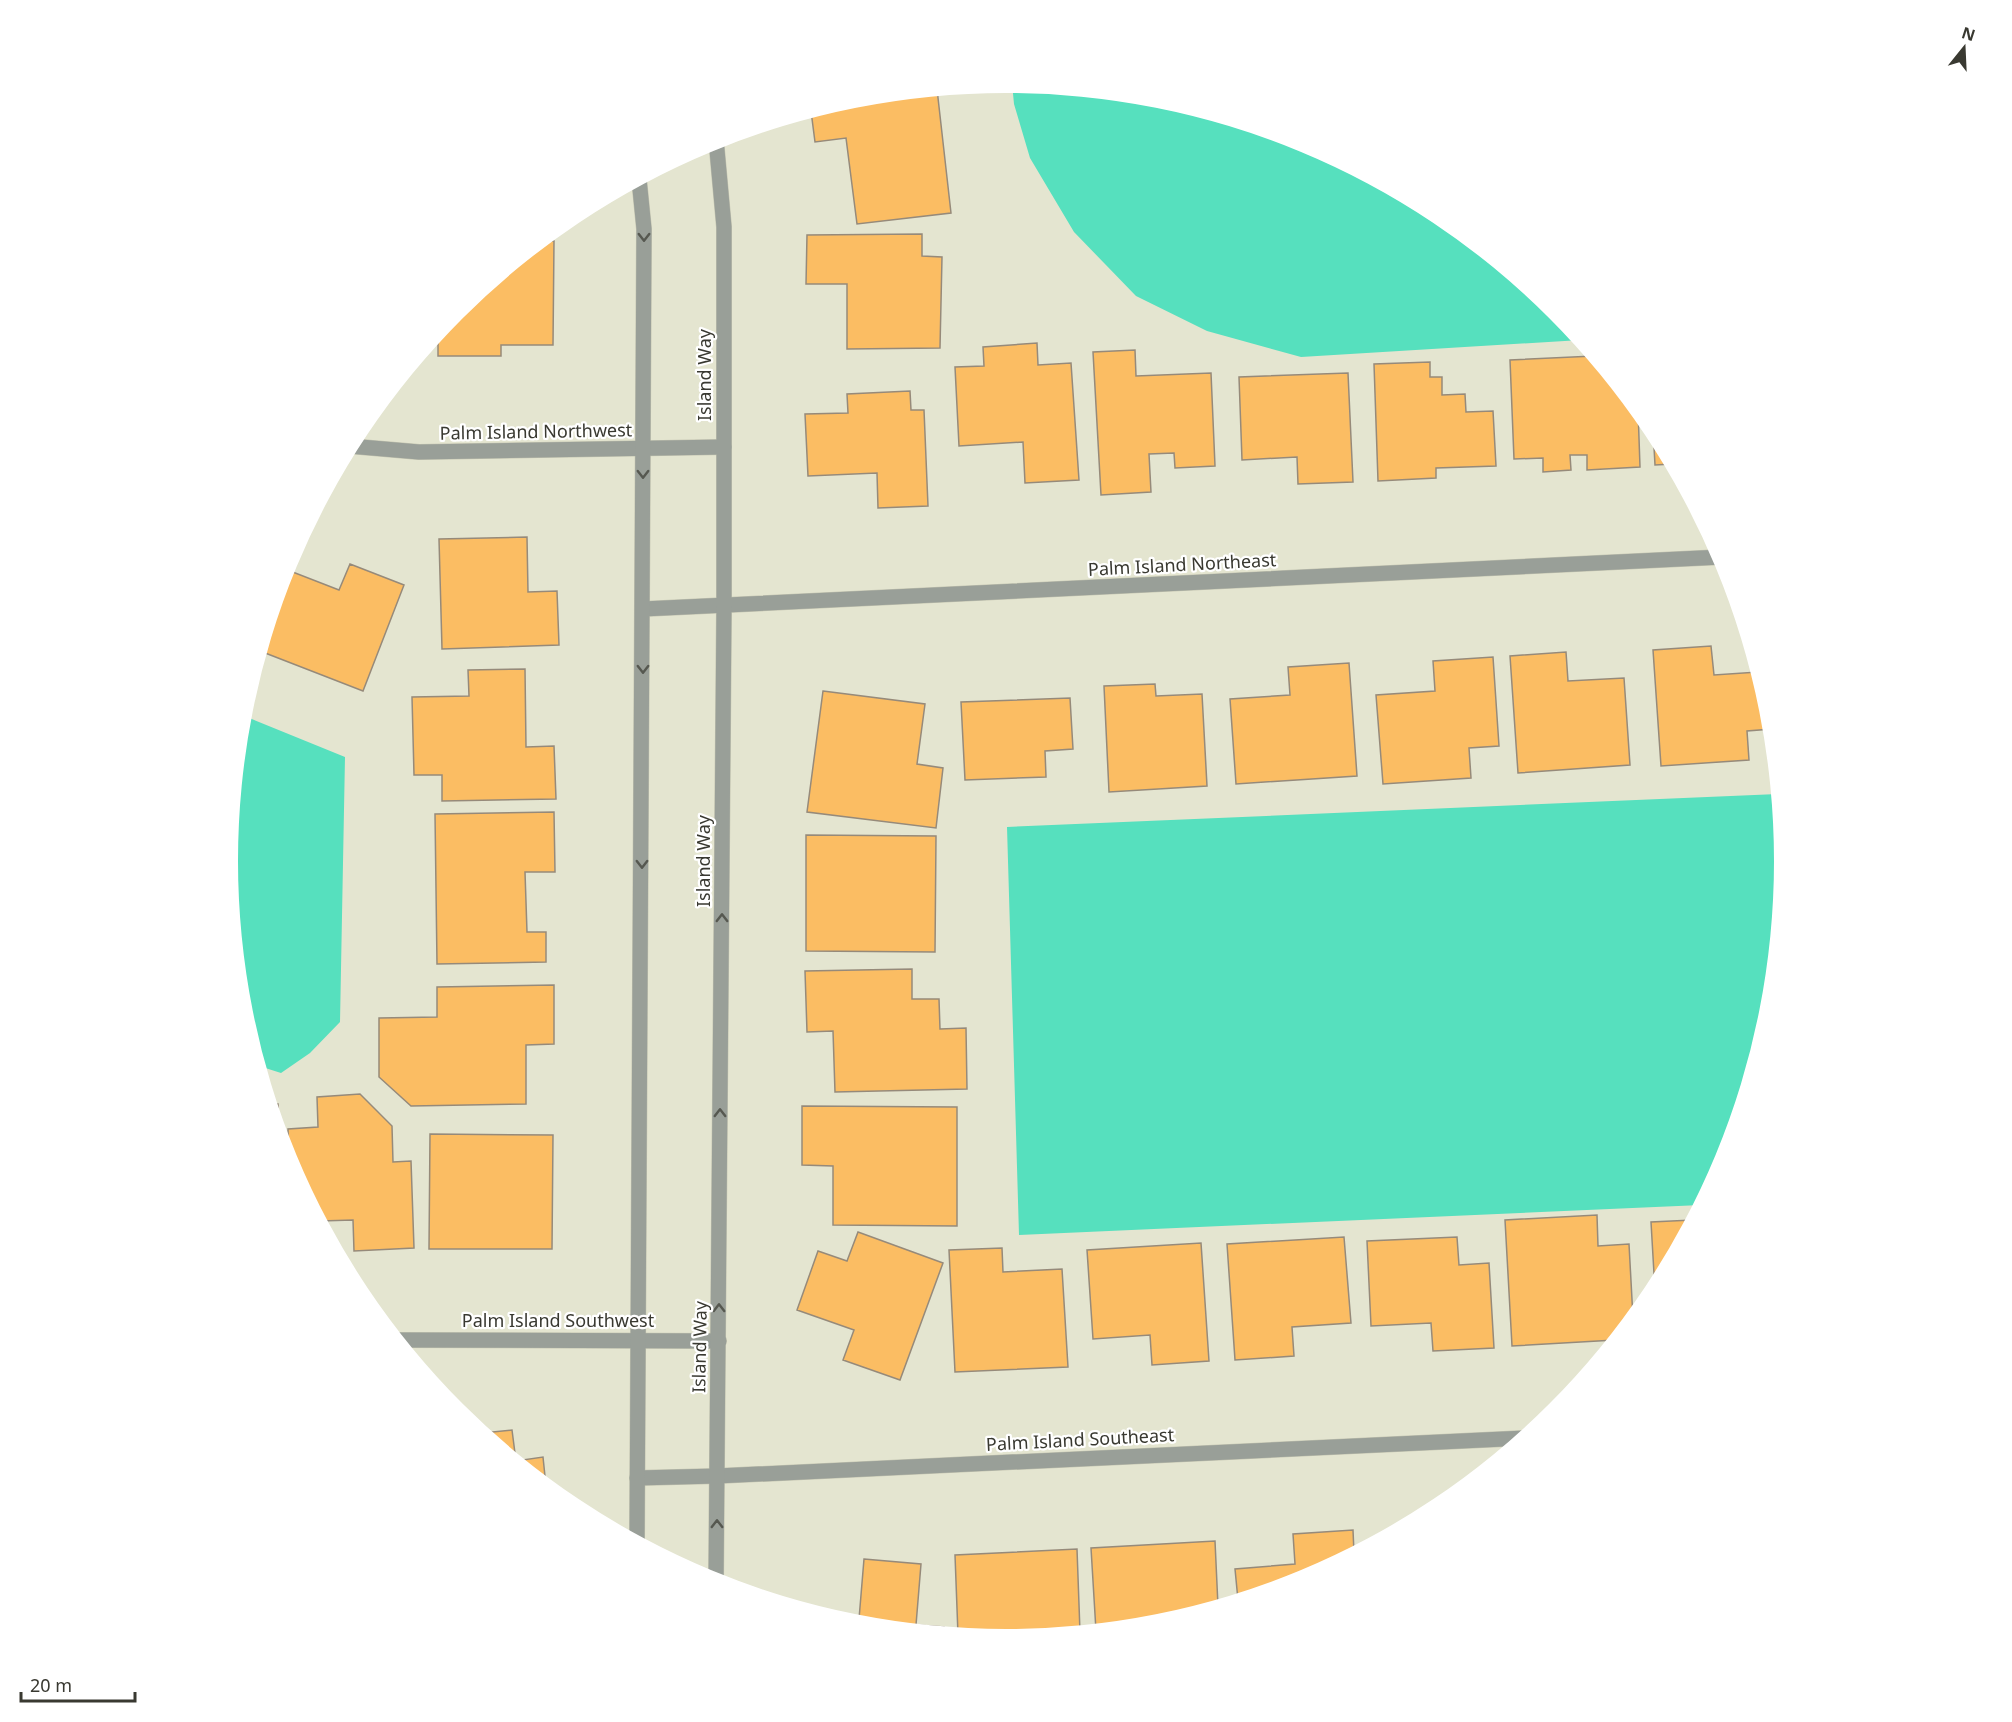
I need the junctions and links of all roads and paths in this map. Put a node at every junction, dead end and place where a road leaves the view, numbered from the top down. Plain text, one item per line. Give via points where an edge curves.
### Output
1 (717, 149) edge
2 (640, 186) edge
3 (359, 447) edge
4 (724, 447) junction
5 (643, 449) junction
6 (1712, 558) edge
7 (724, 606) junction
8 (643, 609) junction
9 (406, 1340) edge
10 (639, 1340) junction
11 (719, 1341) junction
12 (1511, 1439) edge
13 (717, 1476) junction
14 (637, 1478) junction
15 (637, 1534) edge
16 (716, 1572) edge

1 - 4 street, Island Way via 724,227
2 -> 5 street via 644,229
3 - 5 street, Palm Island Northwest via 419,452
4 - 5 street, Palm Island Northwest
4 - 7 street, Island Way
5 -> 8 street
6 - 7 street, Palm Island Northeast
7 - 8 street, Palm Island Northeast
11 -> 7 street, Island Way
8 -> 10 street
9 - 10 street, Palm Island Southwest
10 - 11 street, Palm Island Southwest
10 - 14 street
11 - 13 street, Island Way
12 - 13 street, Palm Island Southeast
13 - 14 street, Palm Island Southeast
16 -> 13 street, Island Way
14 - 15 street

